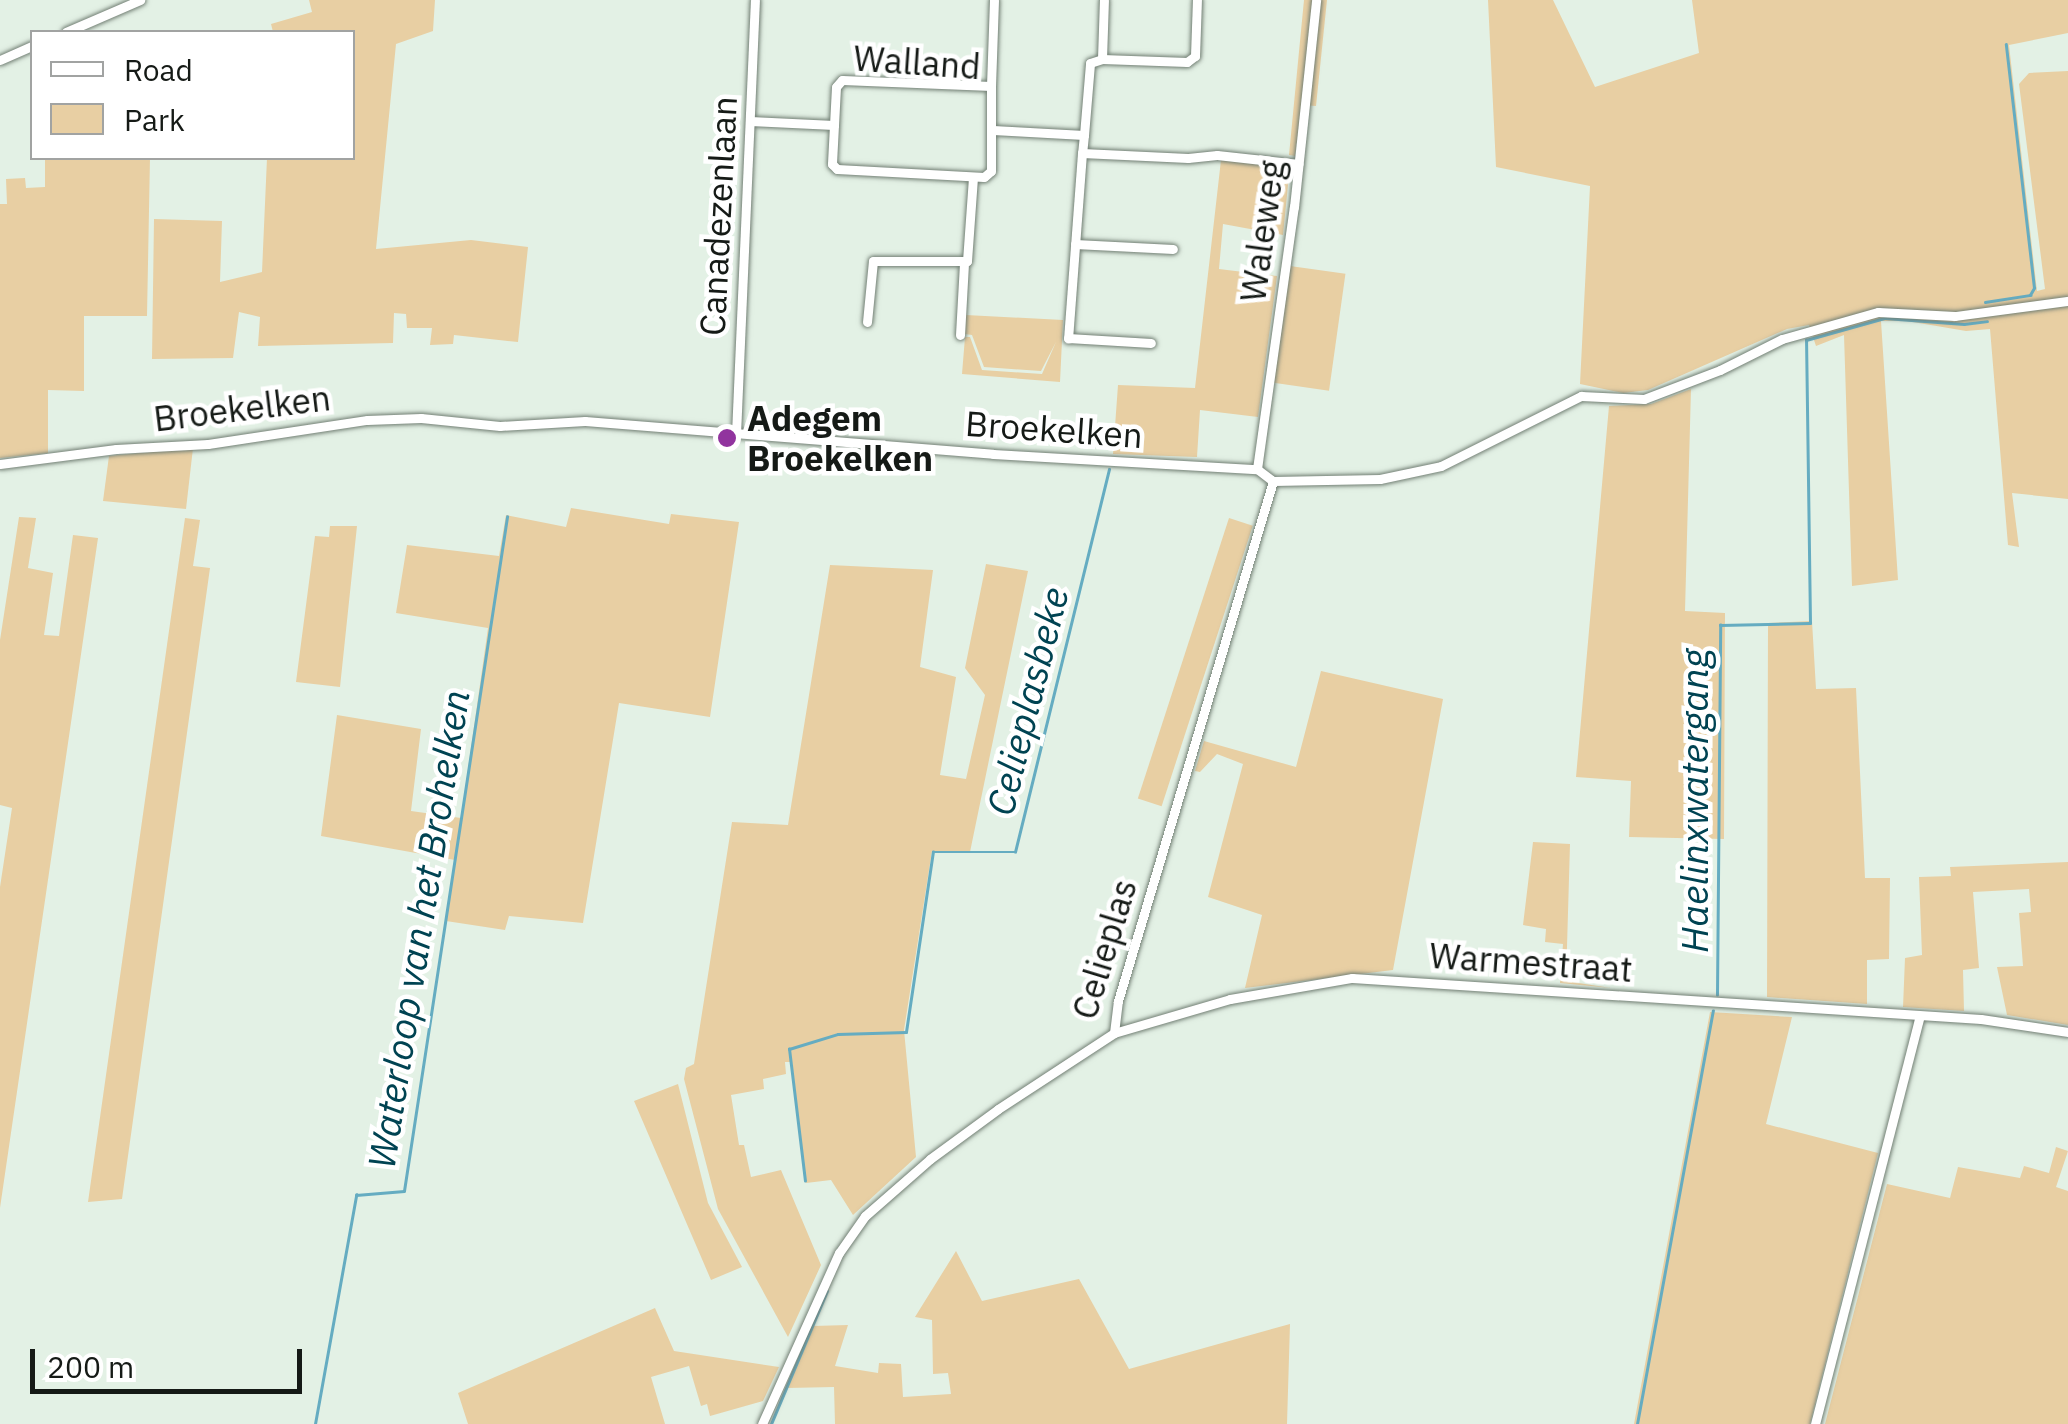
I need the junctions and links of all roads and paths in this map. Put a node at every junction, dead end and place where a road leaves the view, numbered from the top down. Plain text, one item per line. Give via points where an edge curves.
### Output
1 (140, 0) edge
2 (755, 0) edge
3 (994, 0) edge
4 (1104, 0) edge
5 (1197, 0) edge
6 (1316, 0) edge
7 (71, 30) edge
8 (30, 47) edge
9 (1102, 59) junction
10 (0, 60) edge
11 (990, 86) junction
12 (750, 121) junction
13 (834, 125) junction
14 (993, 130) junction
15 (1084, 135) junction
16 (1082, 152) junction
17 (1299, 164) junction
18 (973, 177) junction
19 (1074, 244) junction
20 (1173, 249) dead end
21 (964, 263) junction
22 (2068, 301) edge
23 (867, 322) dead end
24 (960, 334) dead end
25 (1151, 343) dead end
26 (736, 434) junction
27 (0, 464) edge
28 (1257, 468) junction
29 (1274, 481) junction
30 (1920, 1016) junction
31 (2068, 1032) edge
32 (1114, 1033) junction
33 (762, 1424) edge
34 (1815, 1424) edge

1 - 7 street
2 - 12 street, Canadezenlaan
3 - 11 street
4 - 9 street
5 - 9 street via 1195,56 1188,62
6 - 17 street, Waleweg
8 - 10 street
9 - 15 street via 1090,63
11 - 13 street, Walland via 842,80
11 - 14 street, Walland
12 - 13 street, Walland
12 - 26 street, Canadezenlaan
13 - 18 street, Walland via 837,169
14 - 15 street
14 - 18 street, Walland via 991,171
15 - 16 street
16 - 17 street
16 - 19 street
17 - 28 street, Waleweg
18 - 21 street
19 - 20 street
19 - 25 street via 1068,338
21 - 23 street via 872,261
21 - 24 street
22 - 29 street via 1954,316 1878,312 1769,344 1655,396 1573,398 1420,472
26 - 27 street, Broekelken via 586,421 500,426 392,418
26 - 28 street, Broekelken
28 - 29 street
29 - 32 street, Celieplas via 1118,1000
30 - 31 street, Warmestraat
30 - 32 street, Warmestraat via 1352,978 1230,999
30 - 34 street
32 - 33 street, Celieplas via 970,1129 865,1216 838,1254

